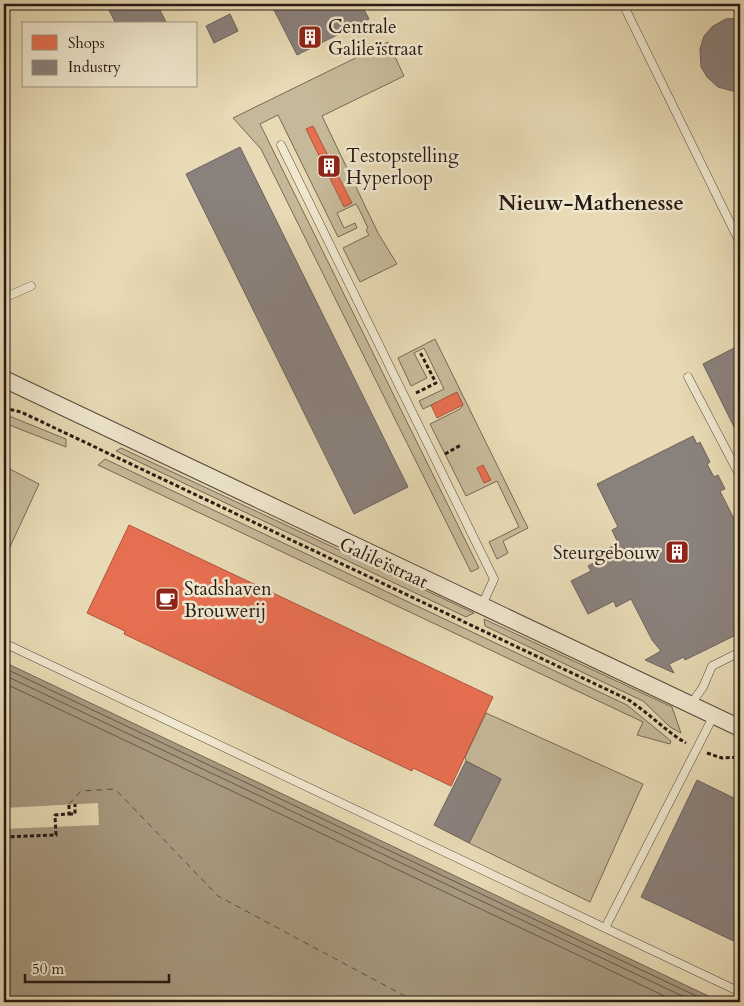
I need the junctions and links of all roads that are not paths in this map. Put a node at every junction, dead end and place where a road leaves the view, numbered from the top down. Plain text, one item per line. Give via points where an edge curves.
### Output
1 (623, 4) edge
2 (280, 145) dead end
3 (740, 243) edge
4 (31, 286) dead end
5 (4, 298) edge
6 (688, 377) dead end
7 (4, 379) edge
8 (740, 476) edge
9 (482, 605) junction
10 (4, 643) edge
11 (740, 652) edge
12 (690, 704) junction
13 (714, 715) junction
14 (740, 728) edge
15 (605, 928) junction
16 (740, 992) edge

1 - 3 lane
2 - 9 lane via 494,579
4 - 5 lane
6 - 8 lane
7 - 9 street, Galileïstraat
9 - 12 street, Galileïstraat
10 - 15 lane
11 - 12 lane via 712,666 703,687
12 - 13 street, Galileïstraat
13 - 14 street, Galileïstraat
13 - 15 lane
15 - 16 lane

